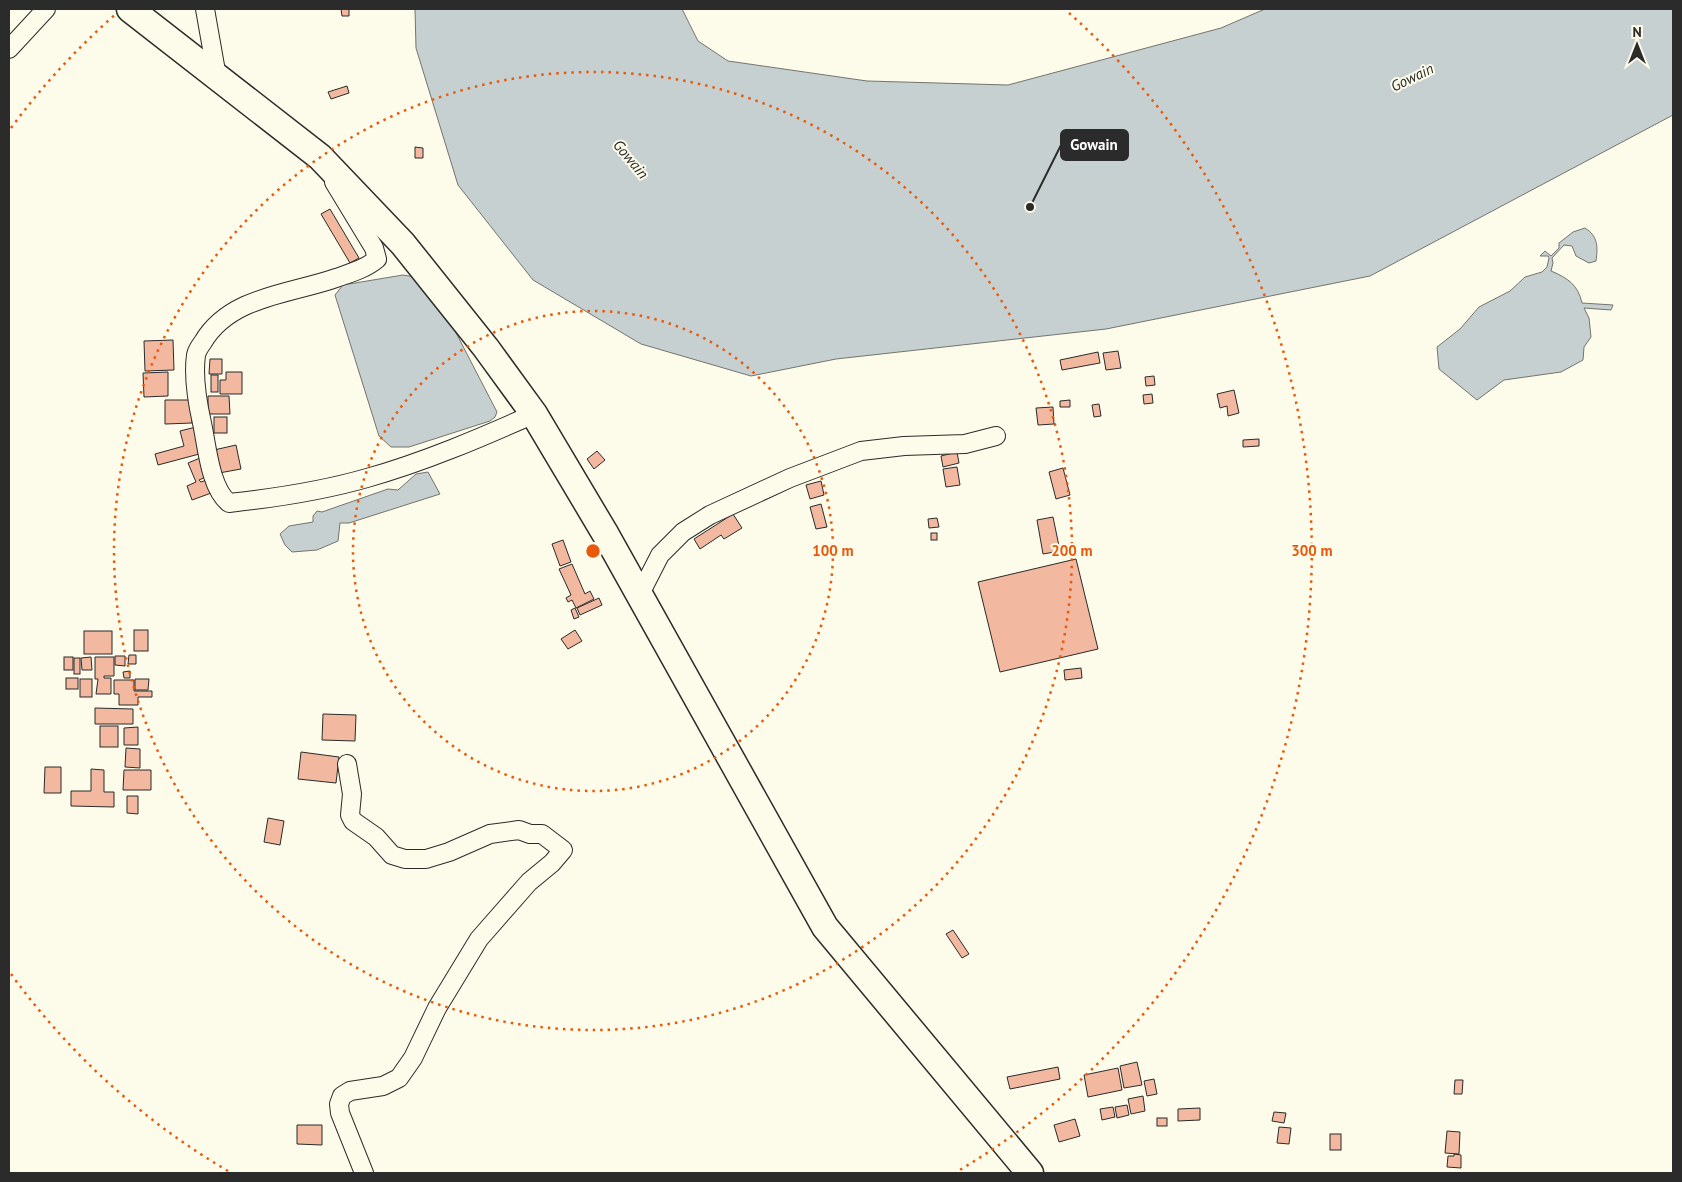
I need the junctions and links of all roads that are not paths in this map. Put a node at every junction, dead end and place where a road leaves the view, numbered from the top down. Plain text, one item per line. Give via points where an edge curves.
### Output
1 (46, 9) edge
2 (130, 9) edge
3 (205, 9) edge
4 (9, 49) edge
5 (218, 77) junction
6 (320, 157) junction
7 (534, 414) junction
8 (996, 436) dead end
9 (638, 596) junction
10 (347, 764) dead end
11 (364, 1173) edge
12 (1030, 1173) edge

1 - 4 street
2 - 5 highway
3 - 5 street
5 - 6 highway
6 - 7 highway via 403,244
6 - 7 street via 374,248 377,259 360,269 316,285 268,297 234,311 210,330 196,353 195,379 200,418 221,496 229,503 276,498 367,478
7 - 9 highway
8 - 9 street via 965,444 862,451 790,478 710,515 683,532 660,555
9 - 12 highway via 825,927
10 - 11 street via 352,794 350,816 392,855 405,860 426,859 490,834 519,830 542,834 563,850 479,938 399,1078 383,1086 350,1091 342,1096 340,1113

